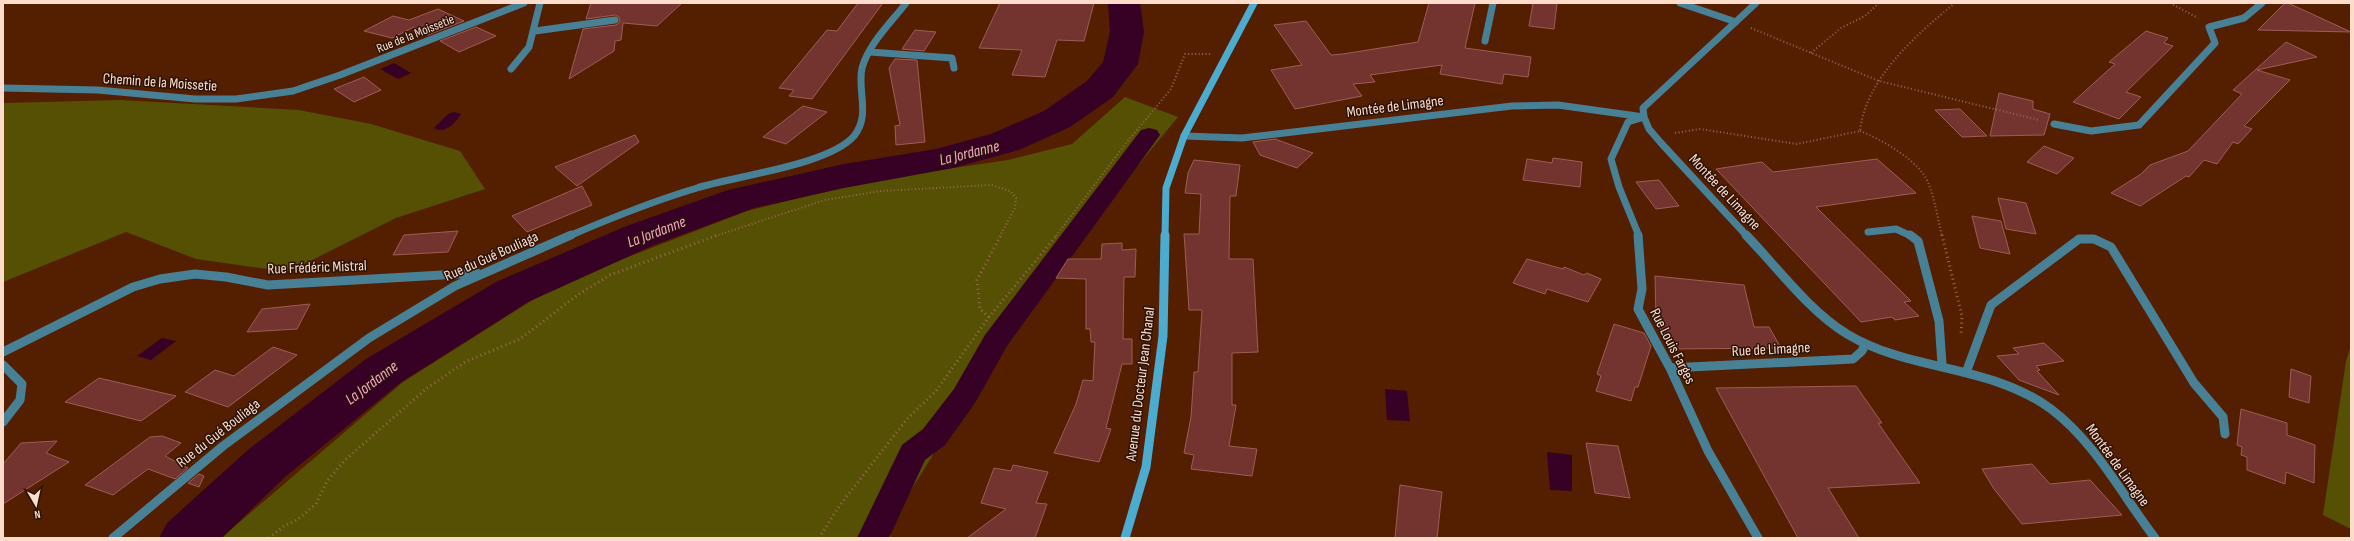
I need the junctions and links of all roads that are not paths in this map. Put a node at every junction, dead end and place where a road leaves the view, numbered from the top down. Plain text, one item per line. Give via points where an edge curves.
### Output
1 (524, 3) edge
2 (540, 3) edge
3 (906, 3) edge
4 (1254, 3) edge
5 (1493, 3) edge
6 (1680, 3) edge
7 (1756, 3) edge
8 (2262, 3) edge
9 (615, 20) dead end
10 (1736, 22) junction
11 (535, 31) junction
12 (1485, 41) dead end
13 (870, 52) junction
14 (954, 68) dead end
15 (511, 69) dead end
16 (314, 85) joint
17 (3, 88) edge
18 (1644, 117) junction
19 (2054, 124) road end
20 (1184, 136) junction
21 (1868, 232) dead end
22 (482, 273) junction
23 (1865, 344) junction
24 (3, 352) edge
25 (1942, 364) junction
26 (3, 365) edge
27 (1670, 368) junction
28 (1967, 370) junction
29 (3, 422) edge
30 (2225, 434) dead end
31 (113, 538) edge
32 (1125, 538) edge
33 (1758, 538) edge
34 (2155, 538) edge

1 - 16 street, Rue de la Moissetie
2 - 11 street
3 - 13 street, Rue du Gué Bouliaga
4 - 20 main road, Avenue du Docteur Jean Chanal
5 - 12 street
6 - 10 street
7 - 10 street
8 - 19 street via 2244,18 2209,27 2215,43 2139,126 2090,131
9 - 11 street
10 - 18 street via 1643,108
11 - 15 street via 526,55
13 - 14 street via 952,58
13 - 22 street, Rue du Gué Bouliaga via 862,70 864,119 853,138 839,147 798,162 681,193 600,223
16 - 17 street, Chemin de la Moissetie via 275,95 217,99 98,90
18 - 20 street, Montée de Limagne via 1558,105 1512,106 1242,138
18 - 23 street, Montée de Limagne via 1649,129 1661,143 1825,319 1851,338
18 - 27 street, Rue Louis Farges via 1628,122 1611,159 1619,187 1640,239 1642,289 1638,309
20 - 32 main road, Avenue du Docteur Jean Chanal via 1166,188 1163,336 1146,467
21 - 25 street via 1896,228 1907,232 1918,241 1939,321
22 - 24 street, Rue Frédéric Mistral via 268,285 195,274 160,279 133,287
22 - 31 street, Rue du Gué Bouliaga via 422,305 353,349 202,463
23 - 25 street, Montée de Limagne
23 - 27 street, Rue de Limagne via 1862,351 1853,359
25 - 28 street, Montée de Limagne
26 - 29 street via 22,384 20,400
27 - 33 street, Rue Louis Farges via 1708,451
28 - 30 street via 1991,305 2079,238 2094,239 2111,247 2194,383 2223,417
28 - 34 street, Montée de Limagne via 2030,395 2074,427 2092,448 2131,509

